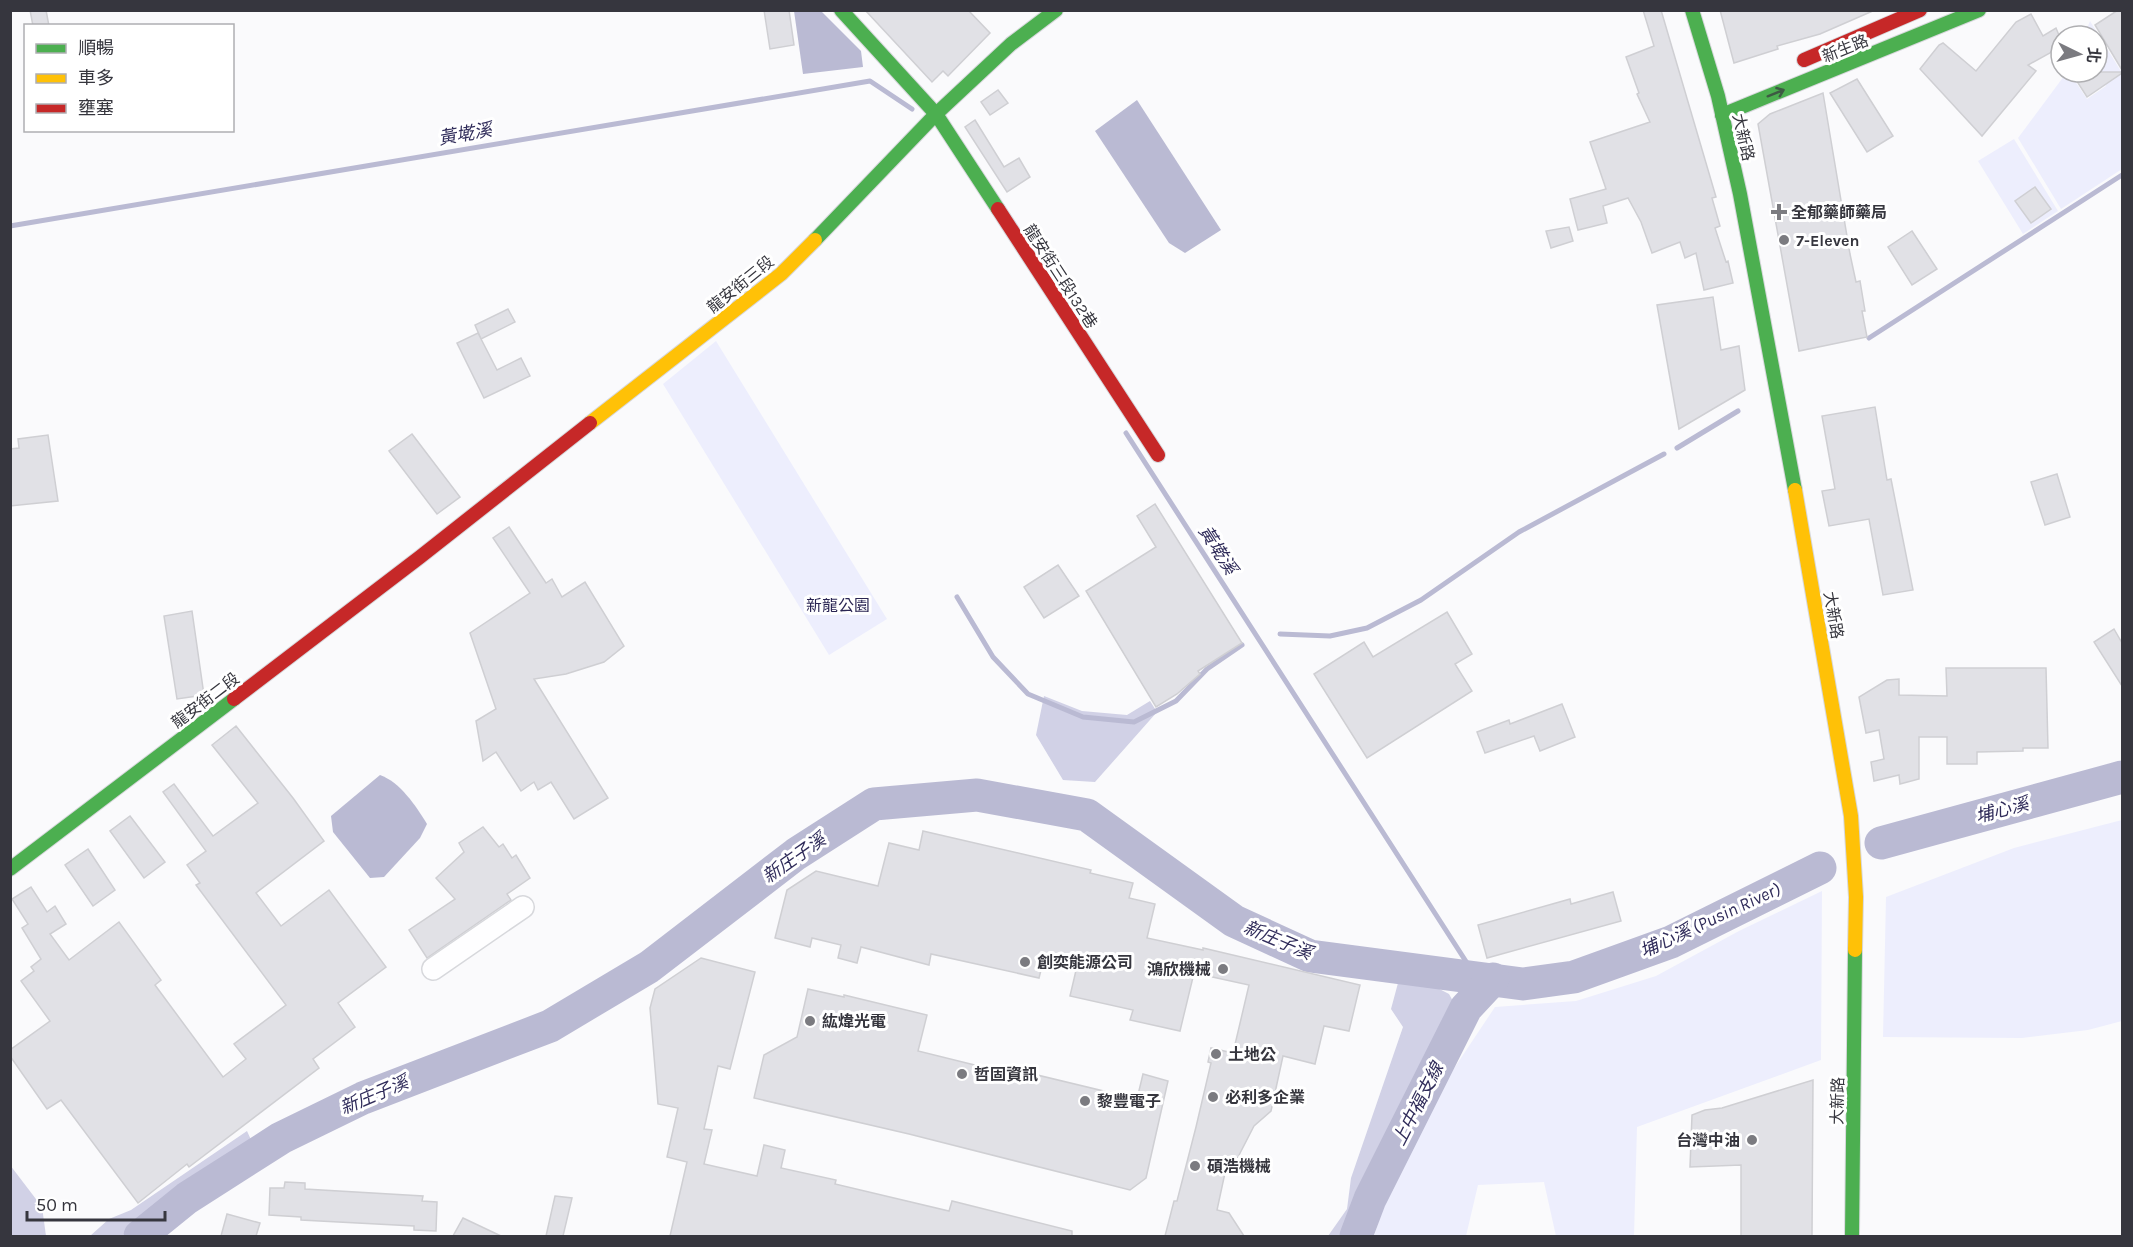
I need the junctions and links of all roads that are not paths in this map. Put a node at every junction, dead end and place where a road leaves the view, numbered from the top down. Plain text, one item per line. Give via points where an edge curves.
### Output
1 (841, 10) edge
2 (1056, 10) edge
3 (1692, 10) edge
4 (1920, 10) edge
5 (1979, 10) edge
6 (1793, 65) dead end
7 (936, 114) junction
8 (1722, 115) junction
9 (1158, 455) dead end
10 (420, 557) joint
11 (10, 869) edge
12 (523, 907) dead end
13 (433, 969) dead end
14 (1851, 1236) edge

1 - 7 street, 龍安街三段132巷
2 - 7 street, 龍安街三段 via 1011,44
3 - 8 street, 大新路 via 1724,94
4 - 6 street, 新生路
8 -> 5 street, 新生路
7 - 9 street, 龍安街三段132巷
7 - 10 street, 龍安街三段 via 781,274
8 - 14 street, 大新路 via 1797,505 1851,825 1856,885
10 - 11 street, 龍安街二段
12 - 13 street

